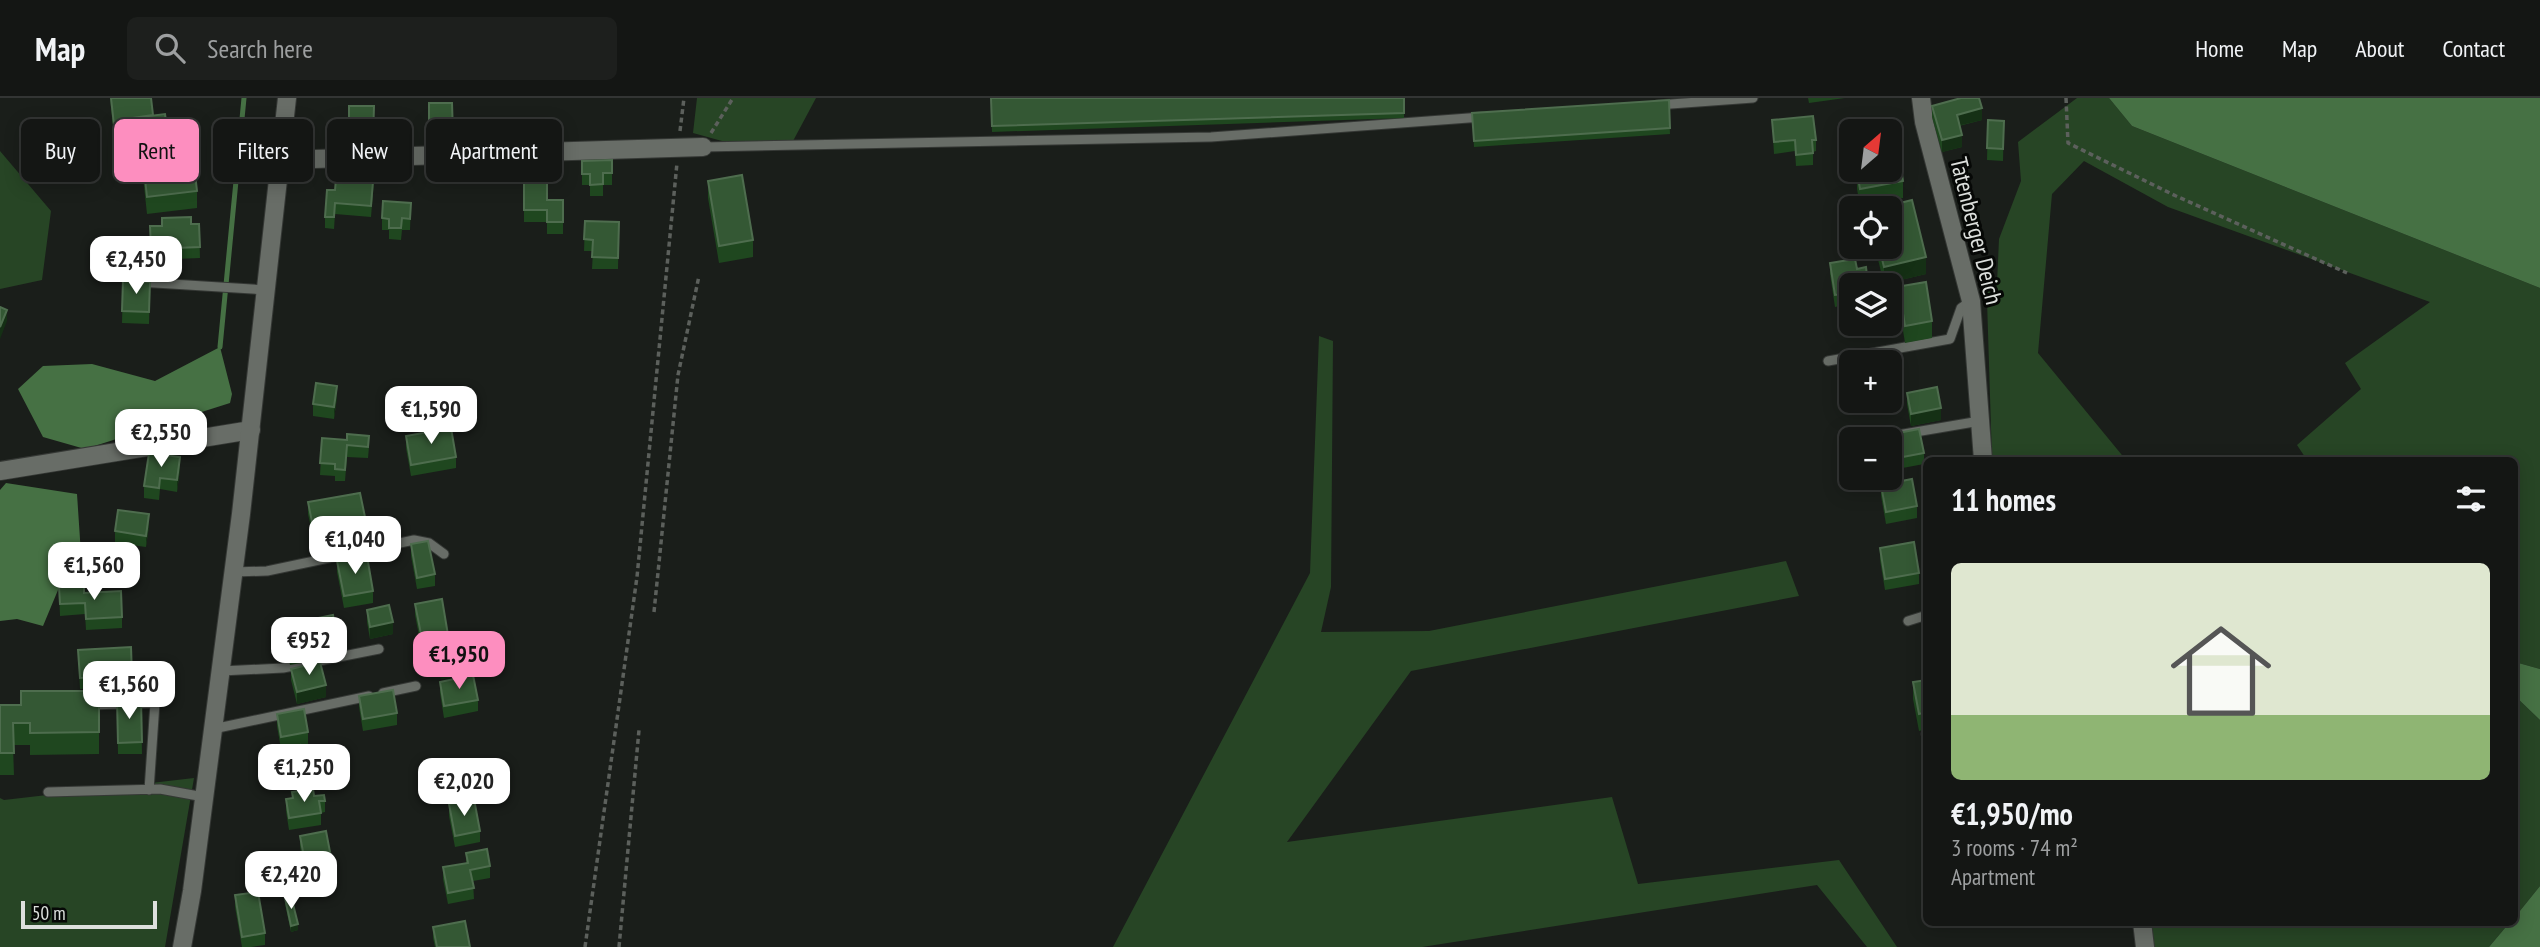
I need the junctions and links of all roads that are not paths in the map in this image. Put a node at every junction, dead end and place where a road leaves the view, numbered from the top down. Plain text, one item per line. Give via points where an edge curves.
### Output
1 (287, 98) edge
2 (1753, 98) edge
3 (1921, 98) edge
4 (1642, 106) edge
5 (1489, 117) edge
6 (285, 119) edge
7 (703, 147) joint
8 (313, 159) edge
9 (279, 182) edge
10 (132, 281) edge
11 (267, 290) junction
12 (1971, 301) junction
13 (1828, 361) dead end
14 (1980, 421) junction
15 (251, 430) junction
16 (1902, 434) edge
17 (1983, 457) edge
18 (0, 471) edge
19 (444, 554) dead end
20 (234, 572) junction
21 (1923, 616) edge
22 (1908, 621) dead end
23 (379, 649) dead end
24 (221, 671) junction
25 (416, 686) dead end
26 (85, 705) edge
27 (213, 729) junction
28 (149, 789) junction
29 (48, 792) dead end
30 (204, 797) junction
31 (2142, 926) edge
32 (182, 947) edge
33 (2145, 947) edge

1 - 6 street
2 - 4 lane
3 - 12 street, Tatenberger Deich
5 - 7 lane via 1211,137
7 - 8 street
9 - 11 street
10 - 11 lane
11 - 15 street
12 - 13 lane via 1961,308 1950,339
12 - 14 street, Tatenberger Deich
14 - 16 lane
14 - 17 street, Tatenberger Deich
15 - 18 street
15 - 20 street
19 - 20 lane via 414,540 267,570
20 - 24 street
21 - 22 lane
23 - 24 lane via 283,668
24 - 27 street
25 - 27 lane
26 - 28 lane via 155,703
27 - 30 street
28 - 29 lane
28 - 30 lane
30 - 32 street
31 - 33 street

